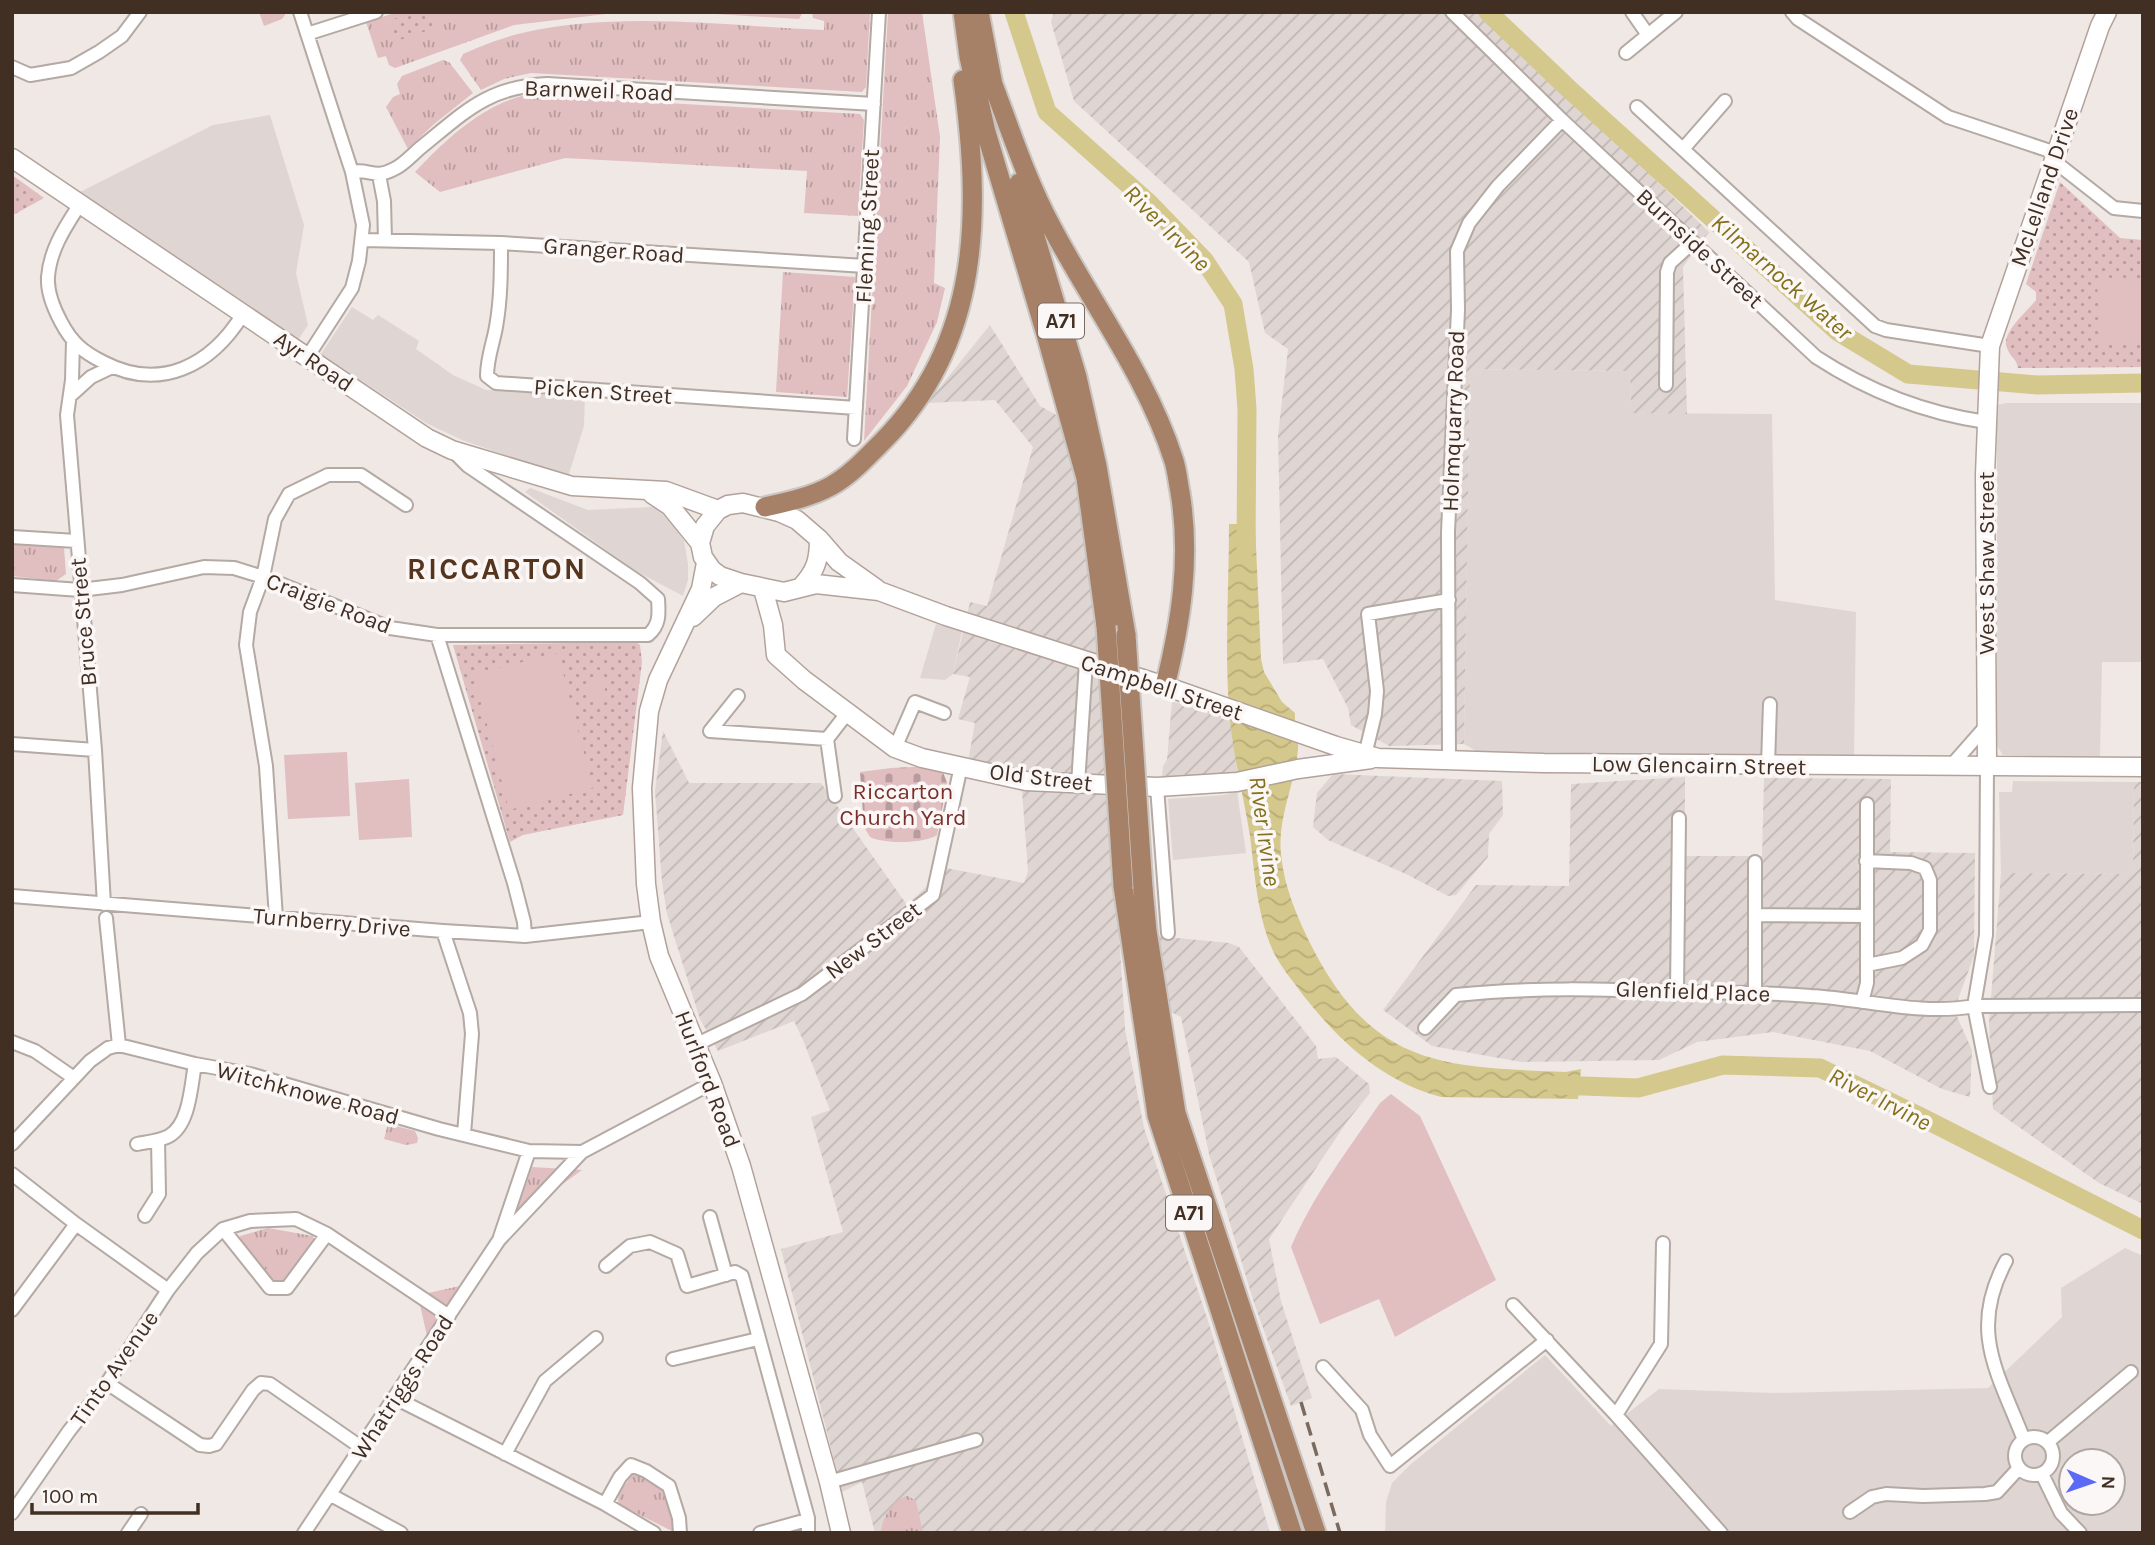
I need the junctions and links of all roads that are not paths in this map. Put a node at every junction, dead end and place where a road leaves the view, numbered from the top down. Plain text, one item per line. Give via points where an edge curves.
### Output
1 (140, 12) edge
2 (300, 12) edge
3 (376, 12) edge
4 (879, 12) edge
5 (961, 12) edge
6 (979, 12) edge
7 (1452, 12) edge
8 (1632, 12) edge
9 (1676, 12) edge
10 (1792, 12) edge
11 (2107, 12) edge
12 (307, 34) junction
13 (1648, 35) junction
14 (1626, 53) dead end
15 (12, 67) edge
16 (992, 79) junction
17 (1725, 101) dead end
18 (874, 104) junction
19 (1637, 107) dead end
20 (1562, 120) junction
21 (1683, 149) junction
22 (2055, 157) junction
23 (12, 158) edge
24 (352, 172) junction
25 (379, 175) junction
26 (80, 204) junction
27 (2143, 211) edge
28 (363, 240) junction
29 (385, 240) junction
30 (1693, 242) junction
31 (501, 243) junction
32 (866, 266) junction
33 (243, 314) junction
34 (73, 340) junction
35 (1990, 346) junction
36 (307, 356) junction
37 (112, 367) junction
38 (1666, 385) dead end
39 (70, 396) junction
40 (1986, 402) joint
41 (856, 408) junction
42 (1986, 422) junction
43 (855, 439) dead end
44 (452, 450) junction
45 (520, 472) junction
46 (646, 489) junction
47 (511, 496) junction
48 (406, 505) dead end
49 (765, 507) junction
50 (718, 510) junction
51 (12, 537) edge
52 (819, 539) junction
53 (76, 541) junction
54 (700, 543) junction
55 (706, 563) junction
56 (263, 577) junction
57 (741, 583) junction
58 (12, 585) edge
59 (763, 589) junction
60 (798, 589) junction
61 (80, 590) junction
62 (879, 591) junction
63 (1449, 600) junction
64 (685, 624) junction
65 (773, 625) junction
66 (437, 635) junction
67 (1086, 662) junction
68 (1165, 686) junction
69 (738, 696) dead end
70 (1770, 704) dead end
71 (848, 712) junction
72 (944, 713) dead end
73 (1987, 724) junction
74 (827, 739) junction
75 (12, 744) edge
76 (1336, 746) junction
77 (895, 748) junction
78 (95, 750) junction
79 (1371, 757) junction
80 (1449, 761) junction
81 (1326, 765) junction
82 (1768, 765) junction
83 (1987, 765) junction
84 (961, 766) junction
85 (1950, 767) junction
86 (2143, 767) edge
87 (1078, 784) junction
88 (1157, 787) junction
89 (835, 796) dead end
90 (1867, 804) dead end
91 (1679, 818) dead end
92 (1866, 861) junction
93 (1755, 862) dead end
94 (12, 896) edge
95 (104, 904) junction
96 (1755, 915) junction
97 (1866, 916) junction
98 (106, 918) dead end
99 (276, 918) junction
100 (651, 922) junction
101 (443, 931) junction
102 (1168, 933) dead end
103 (526, 936) junction
104 (1867, 965) junction
105 (1677, 992) junction
106 (1755, 993) junction
107 (1862, 1002) junction
108 (2143, 1005) edge
109 (1974, 1006) junction
110 (1425, 1028) dead end
111 (12, 1042) edge
112 (119, 1045) junction
113 (695, 1045) junction
114 (195, 1064) junction
115 (74, 1077) junction
116 (712, 1083) junction
117 (1990, 1087) dead end
118 (464, 1134) junction
119 (158, 1140) junction
120 (12, 1144) edge
121 (137, 1144) dead end
122 (529, 1151) junction
123 (582, 1152) junction
124 (12, 1174) edge
125 (145, 1216) dead end
126 (710, 1217) dead end
127 (76, 1224) junction
128 (223, 1229) junction
129 (327, 1234) junction
130 (499, 1240) junction
131 (1663, 1243) dead end
132 (2006, 1261) dead end
133 (606, 1266) dead end
134 (726, 1275) junction
135 (168, 1290) junction
136 (1513, 1305) dead end
137 (12, 1310) edge
138 (449, 1316) junction
139 (596, 1338) dead end
140 (758, 1339) junction
141 (1547, 1340) junction
142 (673, 1359) dead end
143 (1322, 1367) dead end
144 (2131, 1372) dead end
145 (107, 1383) junction
146 (395, 1398) junction
147 (1616, 1415) junction
148 (976, 1440) dead end
149 (2024, 1440) junction
150 (2048, 1442) junction
151 (362, 1448) junction
152 (506, 1454) junction
153 (2020, 1468) junction
154 (2042, 1474) junction
155 (829, 1482) junction
156 (331, 1495) junction
157 (604, 1504) junction
158 (2057, 1505) edge
159 (1850, 1512) dead end
160 (12, 1513) edge
161 (141, 1514) dead end
162 (2065, 1517) edge
163 (808, 1527) edge
164 (128, 1533) edge
165 (304, 1533) edge
166 (401, 1533) edge
167 (654, 1533) edge
168 (680, 1533) edge
169 (760, 1533) edge
170 (841, 1533) edge
171 (1292, 1533) edge
172 (1316, 1533) edge
173 (1721, 1533) edge
174 (2080, 1533) edge

1 - 15 street via 122,36 71,68 30,75
2 - 12 street
3 - 12 street
4 - 18 street, Fleming Street
5 - 49 main road via 973,207 966,283 954,330 935,374 906,415 855,469 831,486
5 - 171 main road, A71, bridge via 986,132 1086,478 1106,626 1123,886 1157,1115
6 - 16 main road, A71
7 - 20 street, Burnside Street
8 - 13 street
9 - 13 street
10 - 22 street via 1948,117
11 - 22 main road, McLelland Drive
12 - 24 street
13 - 14 street
16 - 68 main road via 1030,184 1130,362 1175,463 1183,513 1185,578
16 - 172 main road, A71, bridge via 1077,377 1097,466 1126,635 1147,932 1176,1114
17 - 21 street
18 - 25 street, Barnweil Road via 521,85 482,100 396,168
18 - 32 street, Fleming Street
19 - 21 street
20 - 30 street, Burnside Street
20 - 63 street, Holmquarry Road via 1498,186 1469,223 1457,251
21 - 35 street via 1875,326
22 - 27 street via 2113,208
22 - 35 main road, McLelland Drive
23 - 26 main road, Ayr Road
24 - 25 street
24 - 28 street
25 - 29 street
26 - 33 main road, Ayr Road
26 - 34 street via 57,240 48,277 52,304
28 - 29 street, Granger Road
28 - 36 street via 352,288
29 - 31 street, Granger Road
30 - 38 street via 1670,263 1667,272
30 - 42 street, Burnside Street via 1830,367 1887,397
31 - 32 street, Granger Road
31 - 41 street, Picken Street via 500,291 486,376 496,383
32 - 41 street, Fleming Street
33 - 36 main road, Ayr Road
33 - 37 street via 215,350 193,365 140,376
34 - 37 street via 83,352
34 - 39 street, Bruce Street
35 - 40 main road, McLelland Drive
36 - 44 main road, Ayr Road via 427,438
37 - 39 street via 91,377
39 - 53 street, Bruce Street via 66,415
40 - 42 main road, West Shaw Street
41 - 43 street, Fleming Street
42 - 73 main road, West Shaw Street
44 - 45 main road, Ayr Road
44 - 47 street
45 - 46 main road, Ayr Road via 572,486
45 - 47 street
46 - 50 main road, Ayr Road
46 - 54 main road via 670,506
47 - 66 street, Craigie Road via 658,599 656,629 648,635
48 - 56 street via 361,475 328,475 289,494 275,519
49 - 50 main road via 743,503
49 - 52 main road via 797,520
50 - 54 main road via 705,526
51 - 53 street
52 - 60 main road via 816,568
52 - 62 main road, Campbell Street via 839,562
53 - 61 street, Bruce Street
54 - 55 main road
55 - 57 main road via 720,576
55 - 64 main road, Hurlford Road via 701,589
56 - 61 street, Craigie Road via 234,568 204,567
56 - 66 street, Craigie Road via 390,628
56 - 99 street via 250,611 246,645 266,766
57 - 59 main road
57 - 64 main road, Hurlford Road via 714,597
58 - 61 street, Craigie Road
59 - 60 main road
59 - 65 main road, Old Street
60 - 62 main road, Campbell Street via 832,584
60 - 65 main road
61 - 78 street, Bruce Street
62 - 67 main road, Campbell Street
63 - 79 street via 1368,614 1377,691
63 - 80 street, Holmquarry Road
64 - 100 main road, Hurlford Road via 658,680 644,748 643,835
65 - 71 main road, Old Street via 776,655
66 - 103 street via 514,883
67 - 68 main road, Campbell Street
67 - 87 street
68 - 76 main road, Campbell Street
69 - 74 street via 710,732
70 - 82 street
71 - 74 street
71 - 77 main road, Old Street
72 - 77 street via 915,702
73 - 83 main road, West Shaw Street
73 - 85 street
74 - 89 street
75 - 78 street
76 - 79 main road, Campbell Street
76 - 81 main road
77 - 84 main road, Old Street
78 - 95 street, Bruce Street
79 - 80 main road, Campbell Street
79 - 81 main road, Old Street
80 - 82 main road, Low Glencairn Street
81 - 88 main road, Old Street via 1237,782
82 - 85 main road, Low Glencairn Street
83 - 85 main road, Low Glencairn Street
83 - 86 main road, Low Glencairn Street
83 - 109 street via 1986,935
84 - 87 main road, Old Street via 1026,780
84 - 113 street, New Street via 933,895 802,994
87 - 88 main road, Old Street
88 - 102 street
90 - 92 street
91 - 105 street
92 - 97 street
92 - 104 street via 1911,863 1925,868 1930,880 1930,930 1923,945 1902,958
93 - 96 street
94 - 95 street, Turnberry Drive
95 - 99 street, Turnberry Drive
96 - 97 street
96 - 106 street
97 - 104 street
98 - 112 street
99 - 101 street, Turnberry Drive
100 - 103 street, Turnberry Drive
100 - 113 main road, Hurlford Road via 659,956
101 - 103 street, Turnberry Drive
101 - 118 street via 470,1013
104 - 107 street
105 - 106 street, Glenfield Place
105 - 110 street, Glenfield Place via 1507,989 1456,995
106 - 107 street, Glenfield Place
107 - 109 street, Glenfield Place via 1954,1010
108 - 109 street, Glenfield Place
109 - 117 street
111 - 115 street
112 - 114 street, Witchknowe Road
112 - 115 street via 107,1048
113 - 116 main road, Hurlford Road
114 - 118 street, Witchknowe Road via 250,1074
114 - 119 street via 185,1115 170,1136
115 - 120 street
116 - 123 street
116 - 155 main road, Hurlford Road via 741,1166
118 - 122 street, Witchknowe Road
119 - 121 street
119 - 125 street via 159,1194
122 - 123 street, Witchknowe Road
122 - 130 street, Whatriggs Road
123 - 130 street, Whatriggs Road
124 - 127 street
126 - 134 street
127 - 135 street
127 - 137 street
128 - 129 street, Tinto Avenue via 250,1221 296,1219
128 - 129 street via 270,1289 287,1288
128 - 135 street, Tinto Avenue
129 - 138 street, Tinto Avenue
130 - 138 street, Whatriggs Road
131 - 147 street via 1661,1343
132 - 149 street via 1987,1312 1988,1342
133 - 134 street via 630,1246 650,1242 677,1254 687,1286
134 - 140 street via 735,1272 742,1276
135 - 145 street, Tinto Avenue
136 - 141 street
138 - 146 street, Whatriggs Road
139 - 152 street via 545,1381
140 - 142 street
140 - 163 street
141 - 143 street via 1390,1466 1370,1435 1362,1410
141 - 147 street
144 - 150 street
145 - 151 street via 200,1446 216,1444 253,1390 261,1383 270,1384
145 - 160 street, Tinto Avenue
146 - 151 street, Whatriggs Road
146 - 152 street
147 - 173 street
148 - 155 street
149 - 150 street via 2036,1437
149 - 153 street via 2016,1450
150 - 154 street via 2053,1460
151 - 156 street, Whatriggs Road
152 - 157 street
153 - 154 street via 2030,1475
153 - 159 street via 1997,1492 1886,1494 1872,1497
154 - 158 street
155 - 170 main road, Hurlford Road
156 - 165 street, Whatriggs Road
156 - 166 street
157 - 167 street
157 - 168 street via 631,1465 669,1486
161 - 164 street
162 - 174 street
163 - 169 street

